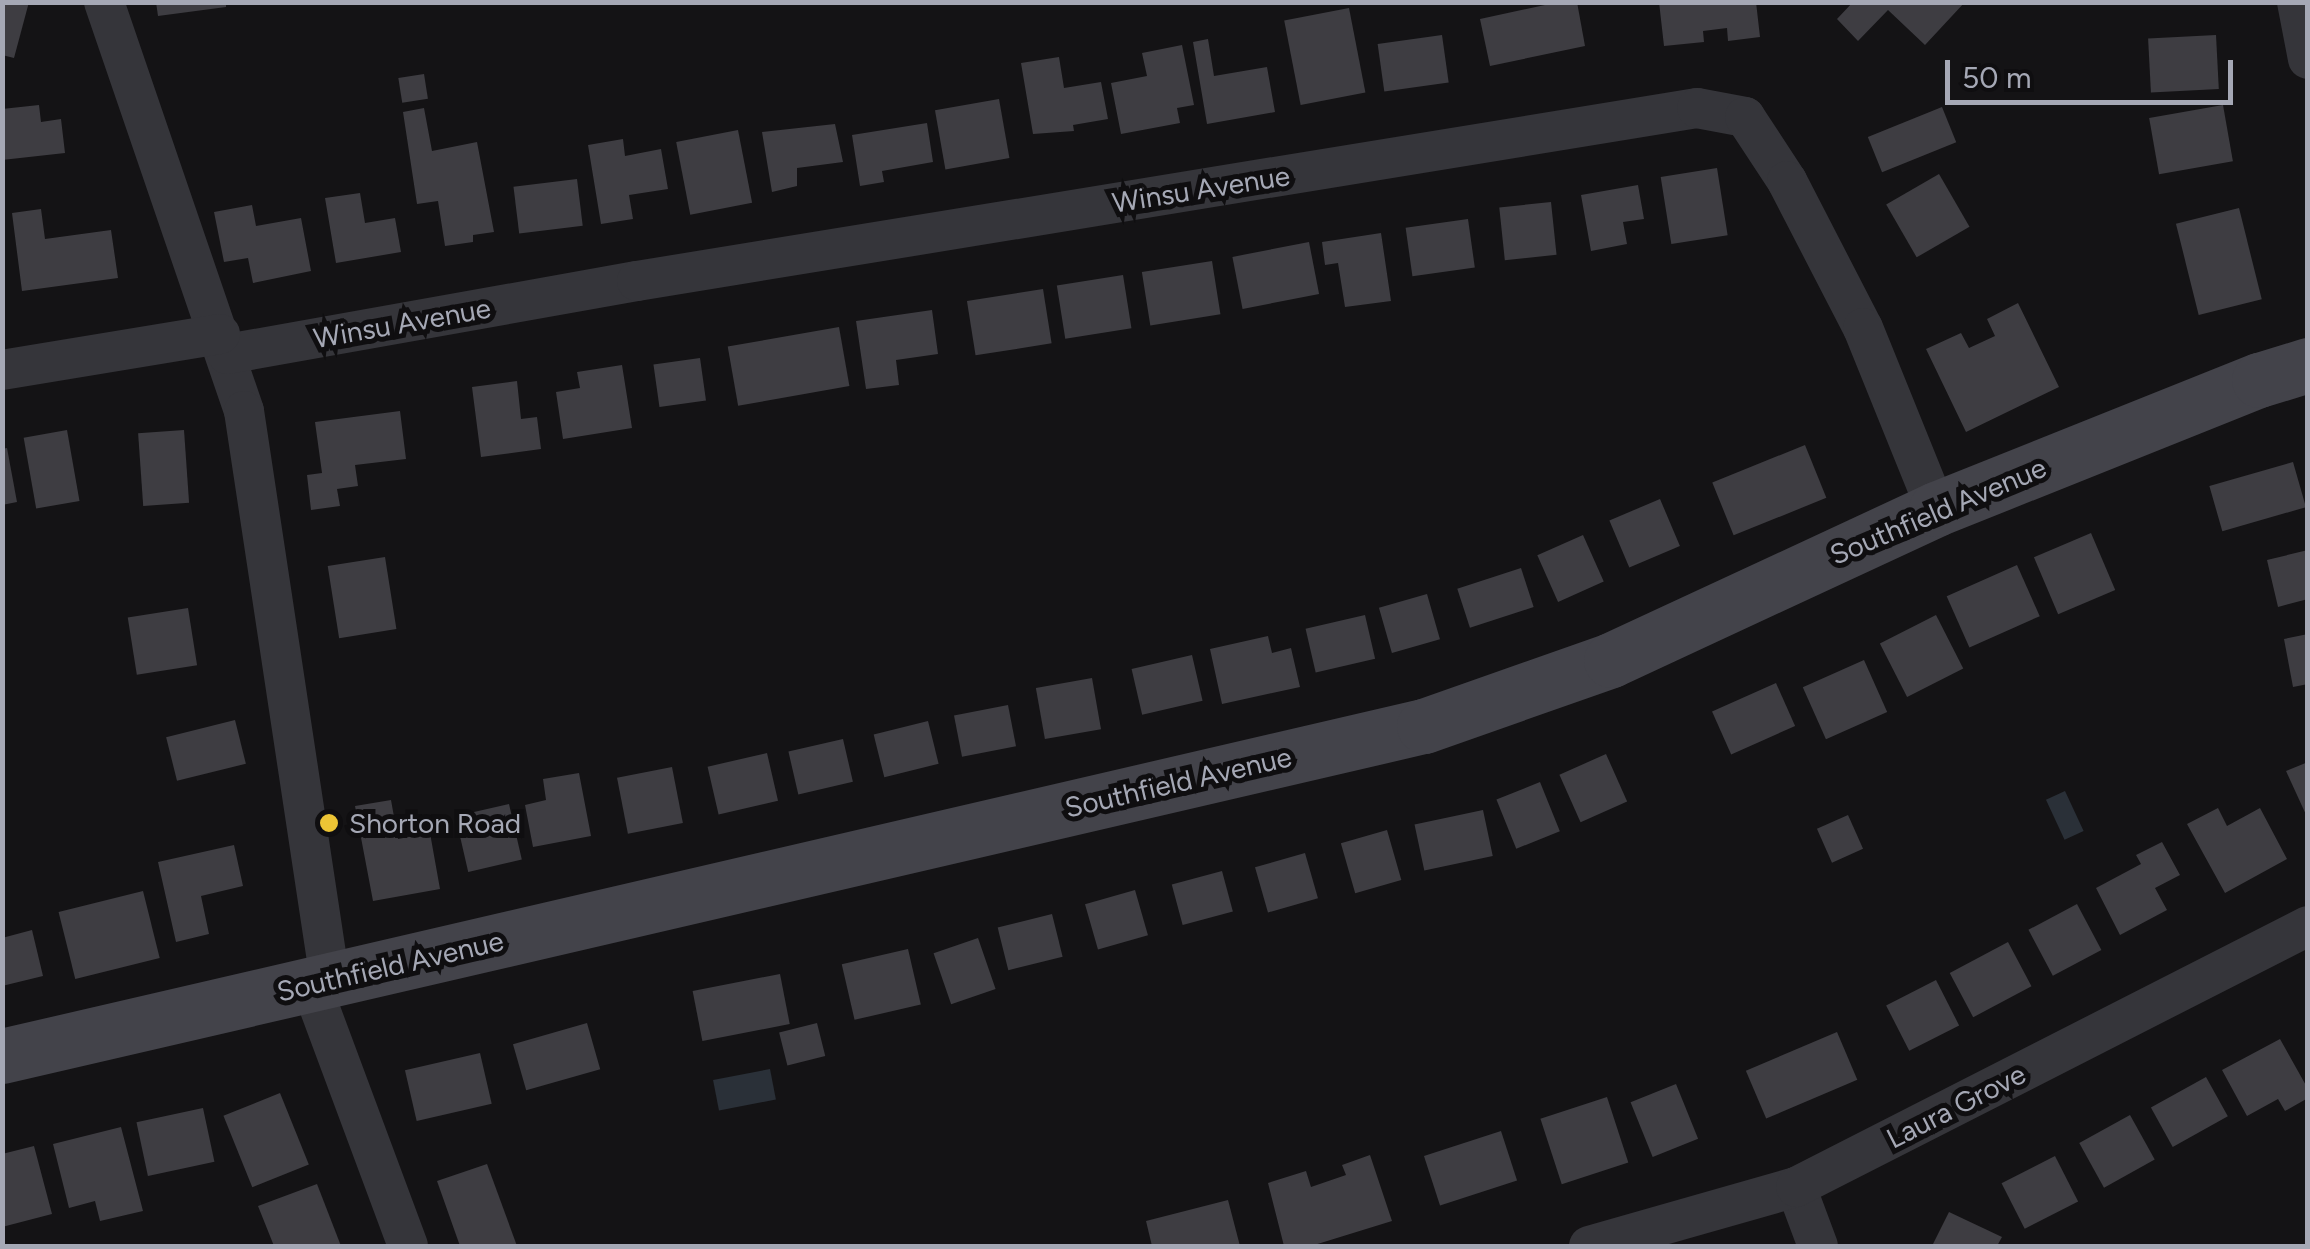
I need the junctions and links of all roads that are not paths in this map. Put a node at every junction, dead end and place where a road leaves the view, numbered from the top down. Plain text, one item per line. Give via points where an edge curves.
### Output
1 (104, 2) edge
2 (2301, 8) edge
3 (2308, 59) edge
4 (224, 344) junction
5 (2308, 365) edge
6 (2, 370) edge
7 (1936, 509) junction
8 (2308, 926) edge
9 (320, 982) junction
10 (2, 1056) edge
11 (1796, 1187) junction
12 (408, 1246) edge
13 (1590, 1246) edge
14 (1818, 1246) edge

1 - 4 street
2 - 3 street
4 - 6 street, Winsu Avenue
4 - 7 street, Winsu Avenue via 1696,108 1745,118 1787,181 1863,328
4 - 9 street via 247,430
5 - 7 street, Southfield Avenue
7 - 9 street, Southfield Avenue via 1611,660 1424,726
8 - 11 street, Laura Grove
9 - 10 street, Southfield Avenue
9 - 12 street
11 - 13 street, Laura Grove
11 - 14 street

